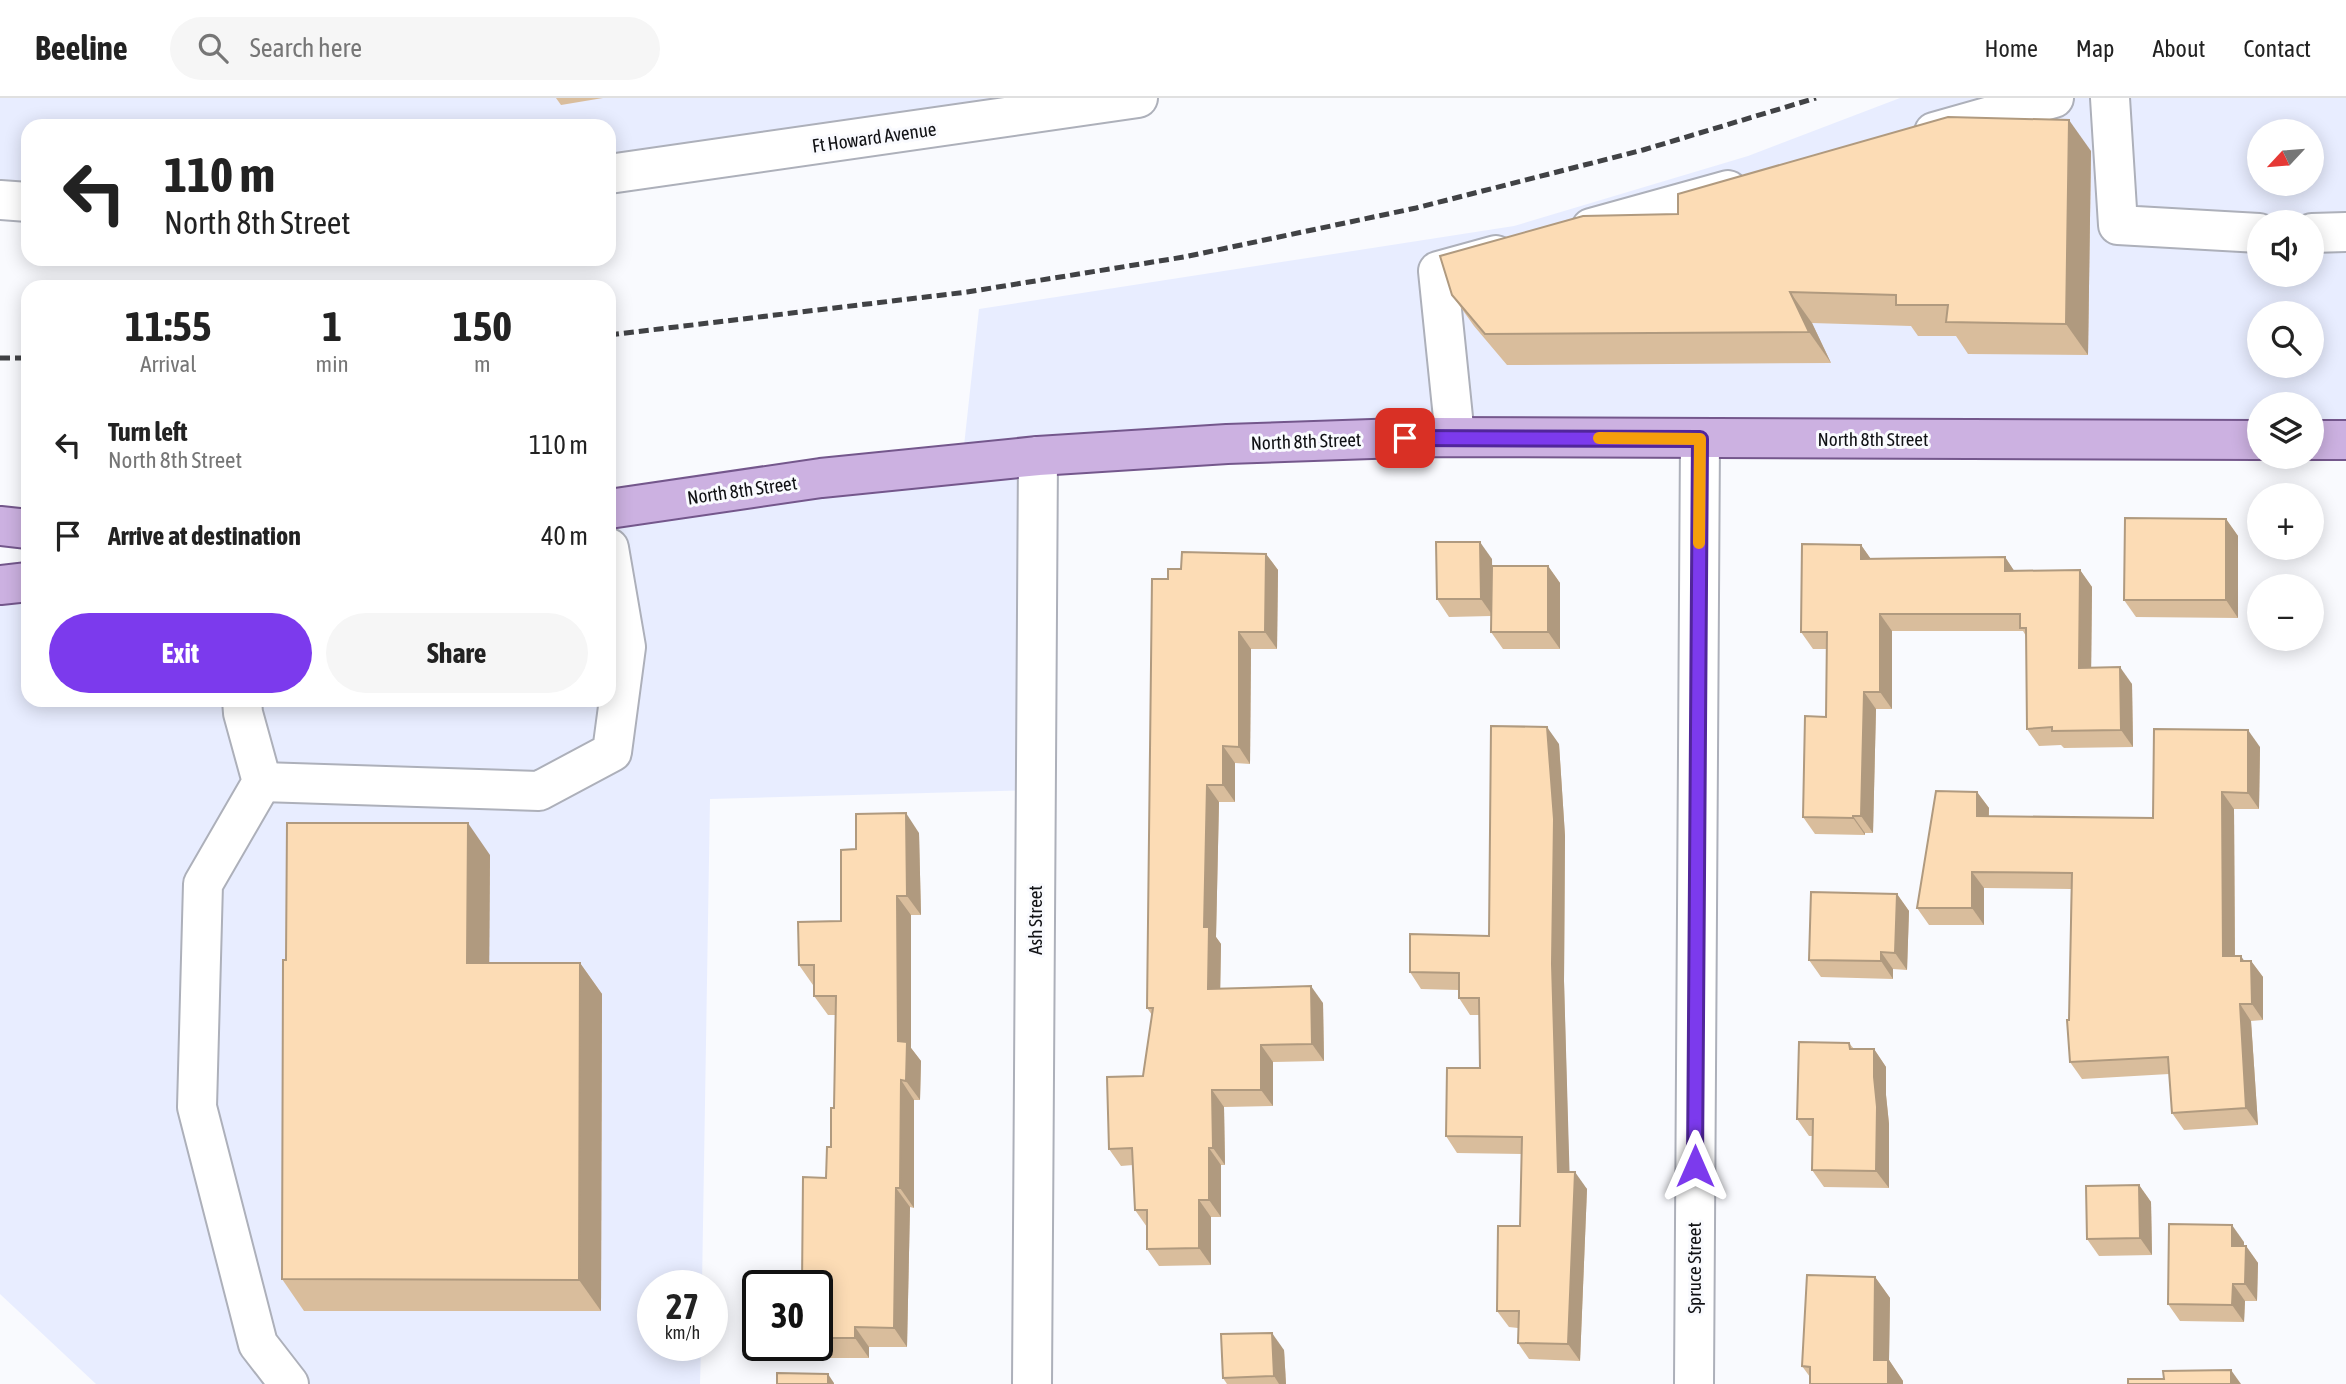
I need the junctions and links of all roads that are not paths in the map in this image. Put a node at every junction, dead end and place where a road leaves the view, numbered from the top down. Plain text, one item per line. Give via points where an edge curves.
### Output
1 (1138, 98) edge
2 (2054, 98) edge
3 (2110, 98) edge
4 (1906, 139) edge
5 (616, 173) edge
6 (1759, 181) edge
7 (0, 200) edge
8 (21, 202) edge
9 (2247, 232) edge
10 (2346, 232) edge
11 (2324, 233) edge
12 (1455, 437) junction
13 (1700, 439) junction
14 (2247, 440) edge
15 (2324, 440) edge
16 (2346, 440) edge
17 (1038, 456) junction
18 (616, 508) edge
19 (0, 526) edge
20 (21, 528) edge
21 (21, 583) edge
22 (0, 585) edge
23 (616, 589) edge
24 (243, 707) edge
25 (262, 782) junction
26 (289, 1384) edge
27 (1032, 1384) edge
28 (1694, 1384) edge

1 - 5 street, Ft Howard Avenue
2 - 4 street
3 - 9 street via 2118,225
6 - 12 street via 1438,271
7 - 8 street
10 - 11 street
12 - 13 main road, North 8th Street
12 - 17 main road, North 8th Street
13 - 14 main road, North 8th Street
13 - 28 street, Spruce Street
15 - 16 main road
17 - 18 main road, North 8th Street via 821,478
17 - 27 street, Ash Street
19 - 20 main road
21 - 22 main road
23 - 25 street via 626,647 612,752 538,790
24 - 25 street
25 - 26 street via 203,884 197,1107 258,1344

